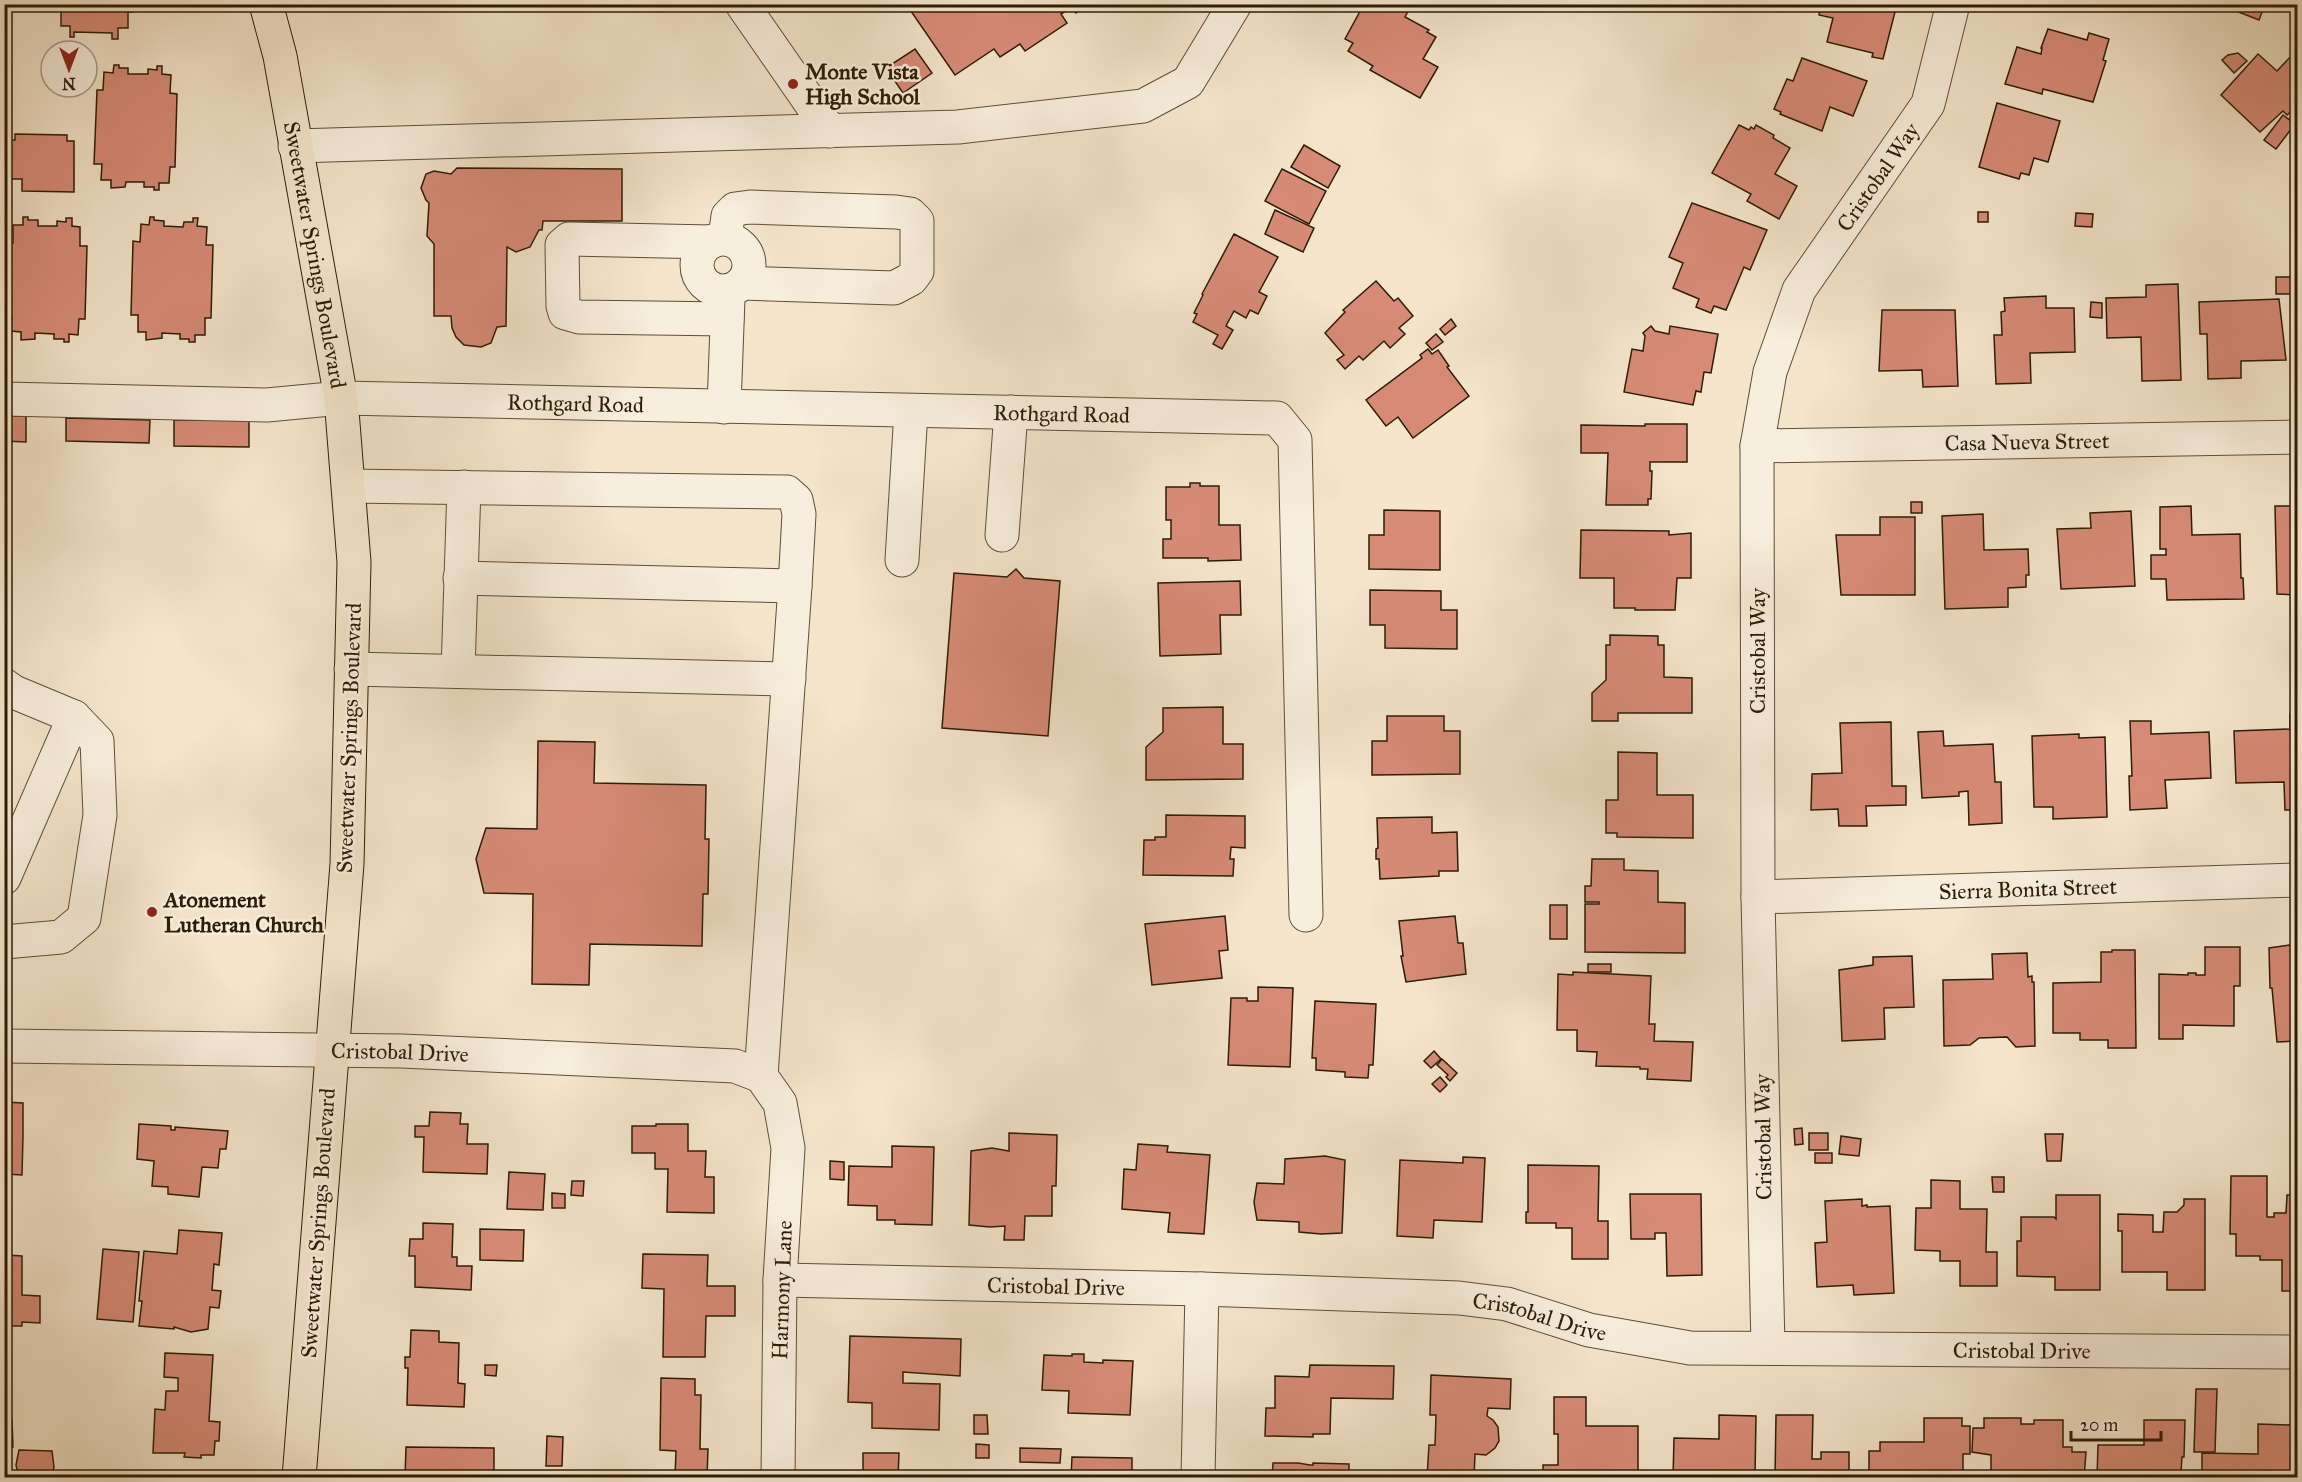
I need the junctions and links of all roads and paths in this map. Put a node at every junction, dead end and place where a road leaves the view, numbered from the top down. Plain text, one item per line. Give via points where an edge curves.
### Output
1 (266, 4) edge
2 (742, 4) edge
3 (1235, 4) edge
4 (1953, 4) edge
5 (830, 131) junction
6 (296, 146) junction
7 (718, 240) junction
8 (733, 298) junction
9 (340, 398) junction
10 (4, 399) edge
11 (724, 407) junction
12 (911, 411) junction
13 (1011, 412) junction
14 (2298, 437) edge
15 (1758, 446) junction
16 (348, 486) junction
17 (464, 487) junction
18 (1002, 535) dead end
19 (902, 560) dead end
20 (460, 578) junction
21 (795, 586) junction
22 (351, 669) junction
23 (458, 671) junction
24 (789, 679) junction
25 (4, 685) edge
26 (74, 717) junction
27 (4, 878) edge
28 (2298, 880) edge
29 (1758, 897) junction
30 (1306, 915) dead end
31 (4, 942) edge
32 (4, 1046) edge
33 (331, 1050) junction
34 (761, 1076) junction
35 (780, 1280) junction
36 (1202, 1289) junction
37 (1768, 1348) junction
38 (2298, 1352) edge
39 (299, 1478) edge
40 (778, 1478) edge
41 (1198, 1478) edge

1 - 6 main road, Sweetwater Springs Boulevard
2 - 5 street
3 - 5 street via 1188,82 1143,106 958,127
4 - 15 street, Cristobal Way via 1928,104 1799,290 1770,372
5 - 6 street
6 - 9 main road, Sweetwater Springs Boulevard
7 - 8 street via 739,244 748,255 749,270
7 - 8 street via 700,252 697,267 702,281
7 - 8 street via 569,239 562,245 563,306 565,313 579,317
7 - 8 street via 728,216 735,209 750,207 896,212 910,214 917,221 917,271 894,288
8 - 11 street
9 - 10 street, Rothgard Road via 267,405
9 - 11 street, Rothgard Road
9 - 16 main road, Sweetwater Springs Boulevard
11 - 12 street, Rothgard Road
12 - 13 street, Rothgard Road
12 - 19 street
13 - 18 street
13 - 30 street, Rothgard Road via 1277,418 1295,440
14 - 15 street, Casa Nueva Street
15 - 29 street, Cristobal Way
16 - 17 street
16 - 22 main road, Sweetwater Springs Boulevard via 354,562
17 - 20 street
17 - 21 street via 787,492 796,500 799,514
20 - 21 street
20 - 23 street
21 - 24 street
22 - 23 street
22 - 33 main road, Sweetwater Springs Boulevard via 347,864
23 - 24 street
24 - 34 street
25 - 26 street
26 - 27 street
26 - 31 street via 97,741 100,815 84,918 61,937
28 - 29 street, Sierra Bonita Street
29 - 37 street, Cristobal Way
32 - 33 street, Cristobal Drive
33 - 34 street, Cristobal Drive via 735,1066
33 - 39 main road, Sweetwater Springs Boulevard
34 - 35 street, Harmony Lane via 780,1102 788,1148
35 - 36 street, Cristobal Drive
35 - 40 street, Harmony Lane
36 - 37 street, Cristobal Drive via 1459,1298 1507,1304 1589,1330 1690,1348
36 - 41 street
37 - 38 street, Cristobal Drive

